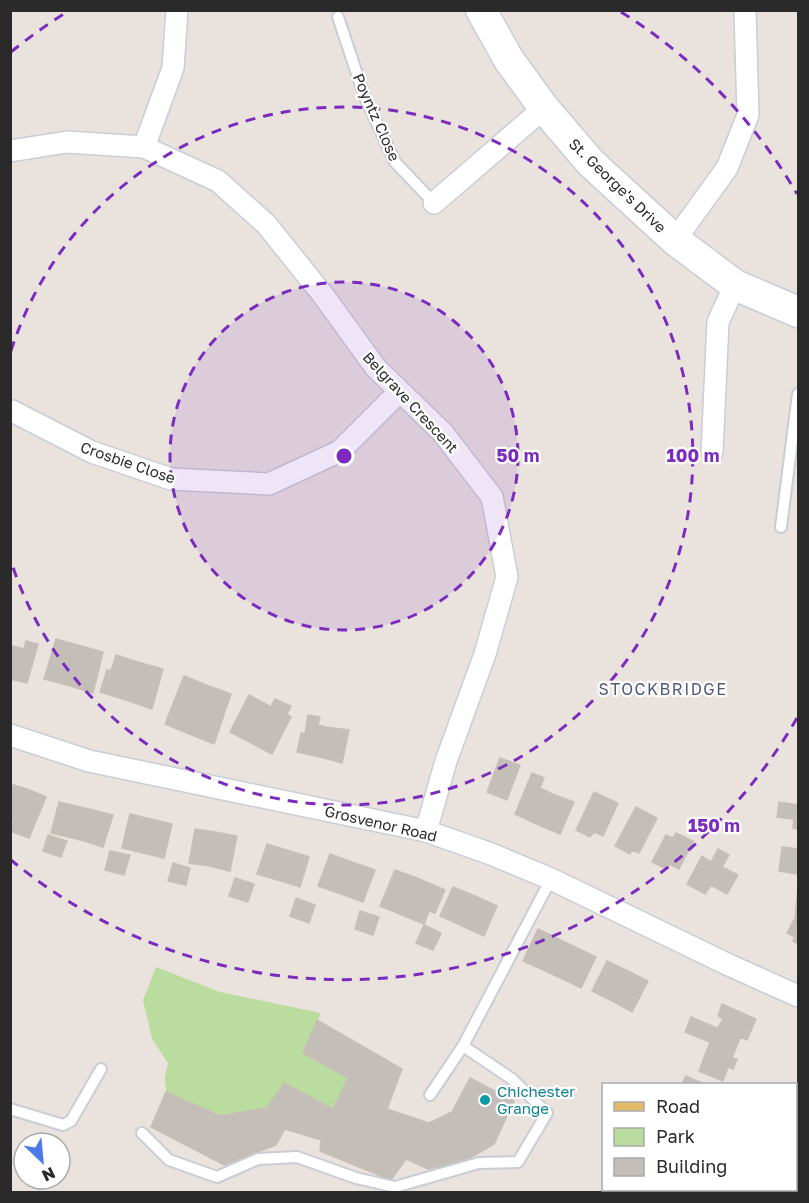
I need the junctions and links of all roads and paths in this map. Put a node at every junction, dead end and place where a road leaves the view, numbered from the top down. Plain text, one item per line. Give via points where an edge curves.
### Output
1 (177, 10) edge
2 (481, 10) edge
3 (746, 10) edge
4 (338, 17) dead end
5 (544, 108) junction
6 (144, 147) junction
7 (10, 151) edge
8 (434, 203) joint
9 (675, 240) junction
10 (735, 285) junction
11 (798, 312) edge
12 (400, 391) junction
13 (798, 394) edge
14 (12, 411) edge
15 (712, 452) dead end
16 (781, 526) dead end
17 (10, 735) edge
18 (426, 831) junction
19 (551, 879) junction
20 (798, 996) edge
21 (463, 1046) junction
22 (101, 1070) dead end
23 (430, 1095) dead end
24 (10, 1109) edge
25 (142, 1133) dead end

1 - 6 street via 173,68
2 - 5 main road, St. George's Drive via 509,60
3 - 9 street via 748,115 727,168
4 - 8 lane, Poyntz Close via 364,95 395,162
5 - 8 street, Poyntz Close
5 - 9 main road, St. George's Drive via 591,162
6 - 7 street, Belgrave Crescent via 67,142
6 - 12 street, Belgrave Crescent via 218,181 266,224 376,368
9 - 10 main road, St. George's Drive
10 - 11 main road, St. George's Drive
10 - 15 street via 718,322
12 - 14 street, Crosbie Close via 340,452 269,484 171,479 92,452
12 - 18 street, Belgrave Crescent via 443,433 492,497 507,577
13 - 16 lane
17 - 18 street, Grosvenor Road via 89,761
18 - 19 street, Grosvenor Road
19 - 20 street, Grosvenor Road
19 - 21 lane
21 - 23 lane
21 - 25 lane via 512,1079 547,1113 518,1162 479,1163 395,1187 297,1157 258,1159 217,1177 169,1160
22 - 24 lane via 71,1121 63,1125

